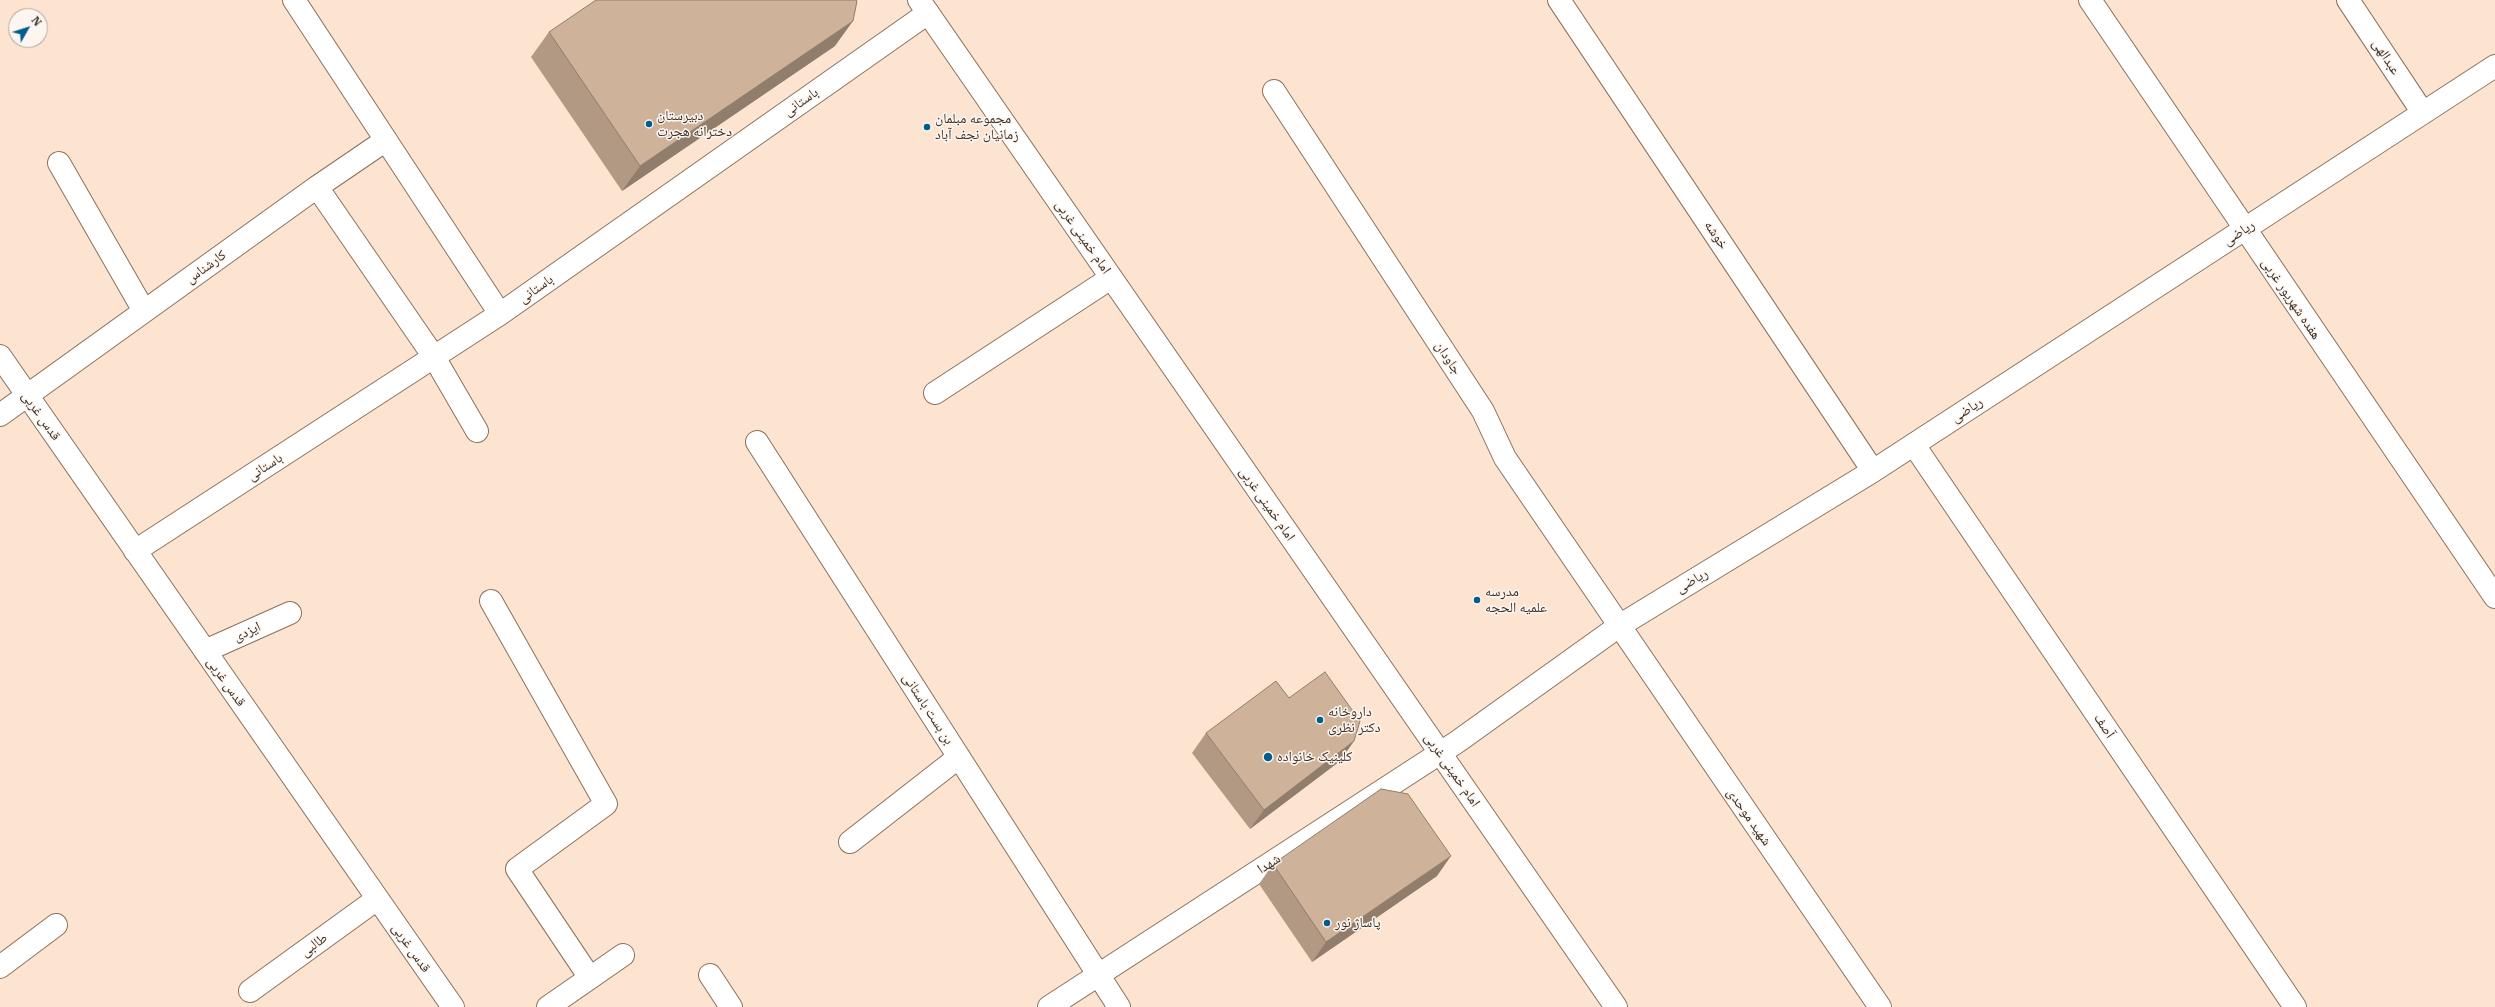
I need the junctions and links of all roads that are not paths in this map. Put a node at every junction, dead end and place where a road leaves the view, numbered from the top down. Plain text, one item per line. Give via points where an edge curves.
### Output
1 (294, 0) edge
2 (1559, 0) edge
3 (2090, 0) edge
4 (2348, 0) edge
5 (923, 6) edge
6 (2494, 69) edge
7 (1274, 92) dead end
8 (2423, 113) junction
9 (386, 140) junction
10 (59, 163) dead end
11 (317, 187) junction
12 (2244, 230) junction
13 (1111, 278) junction
14 (144, 311) junction
15 (500, 314) junction
16 (0, 356) edge
17 (434, 357) junction
18 (935, 393) dead end
19 (28, 396) junction
20 (0, 415) edge
21 (477, 431) dead end
22 (757, 442) dead end
23 (1914, 445) junction
24 (1874, 471) junction
25 (135, 551) junction
26 (2495, 597) edge
27 (491, 601) dead end
28 (290, 613) dead end
29 (1618, 626) junction
30 (205, 652) junction
31 (1440, 753) junction
32 (959, 757) junction
33 (850, 842) dead end
34 (378, 899) junction
35 (56, 925) dead end
36 (623, 955) dead end
37 (0, 967) edge
38 (710, 975) dead end
39 (1099, 975) junction
40 (590, 978) junction
41 (250, 991) dead end
42 (453, 1007) edge
43 (548, 1007) edge
44 (731, 1007) edge
45 (1049, 1007) edge
46 (1119, 1007) edge
47 (1616, 1007) edge
48 (1880, 1007) edge
49 (2295, 1007) edge

1 - 9 street
2 - 24 street, خوشه
3 - 12 street, هفده شهریور غربی
4 - 8 street, عبدالهی
5 - 13 street, امام خمینی غربی
5 - 15 street, باستانی
6 - 8 street, ریاضی
7 - 29 street, جاودان via 1483,411 1506,458
8 - 12 street, ریاضی
9 - 11 street, کارشناس
9 - 15 street
10 - 14 street
11 - 14 street, کارشناس
11 - 17 street
12 - 23 street, ریاضی
12 - 26 street, هفده شهریور غربی
13 - 18 street
13 - 31 street, امام خمینی غربی
14 - 19 street, کارشناس
15 - 17 street, باستانی
16 - 19 street, قدس غربی
17 - 21 street
17 - 25 street, باستانی
19 - 20 street, کارشناس
19 - 25 street, قدس غربی
22 - 32 street, بن بست باستانی
23 - 24 street, ریاضی
23 - 49 street, آصف
24 - 29 street, ریاضی
25 - 30 street, قدس غربی
27 - 40 street via 606,804 517,869
28 - 30 street, ایزدی
29 - 31 street, ریاضی
29 - 48 street, شهید موحدی
30 - 34 street, قدس غربی
31 - 39 street, شهدا
31 - 47 street, امام خمینی غربی
32 - 33 street
32 - 39 street, بن بست باستانی
34 - 41 street, طالبی
34 - 42 street, قدس غربی
35 - 37 street
36 - 40 street
38 - 44 street
39 - 45 street, شهدا
39 - 46 street
40 - 43 street

